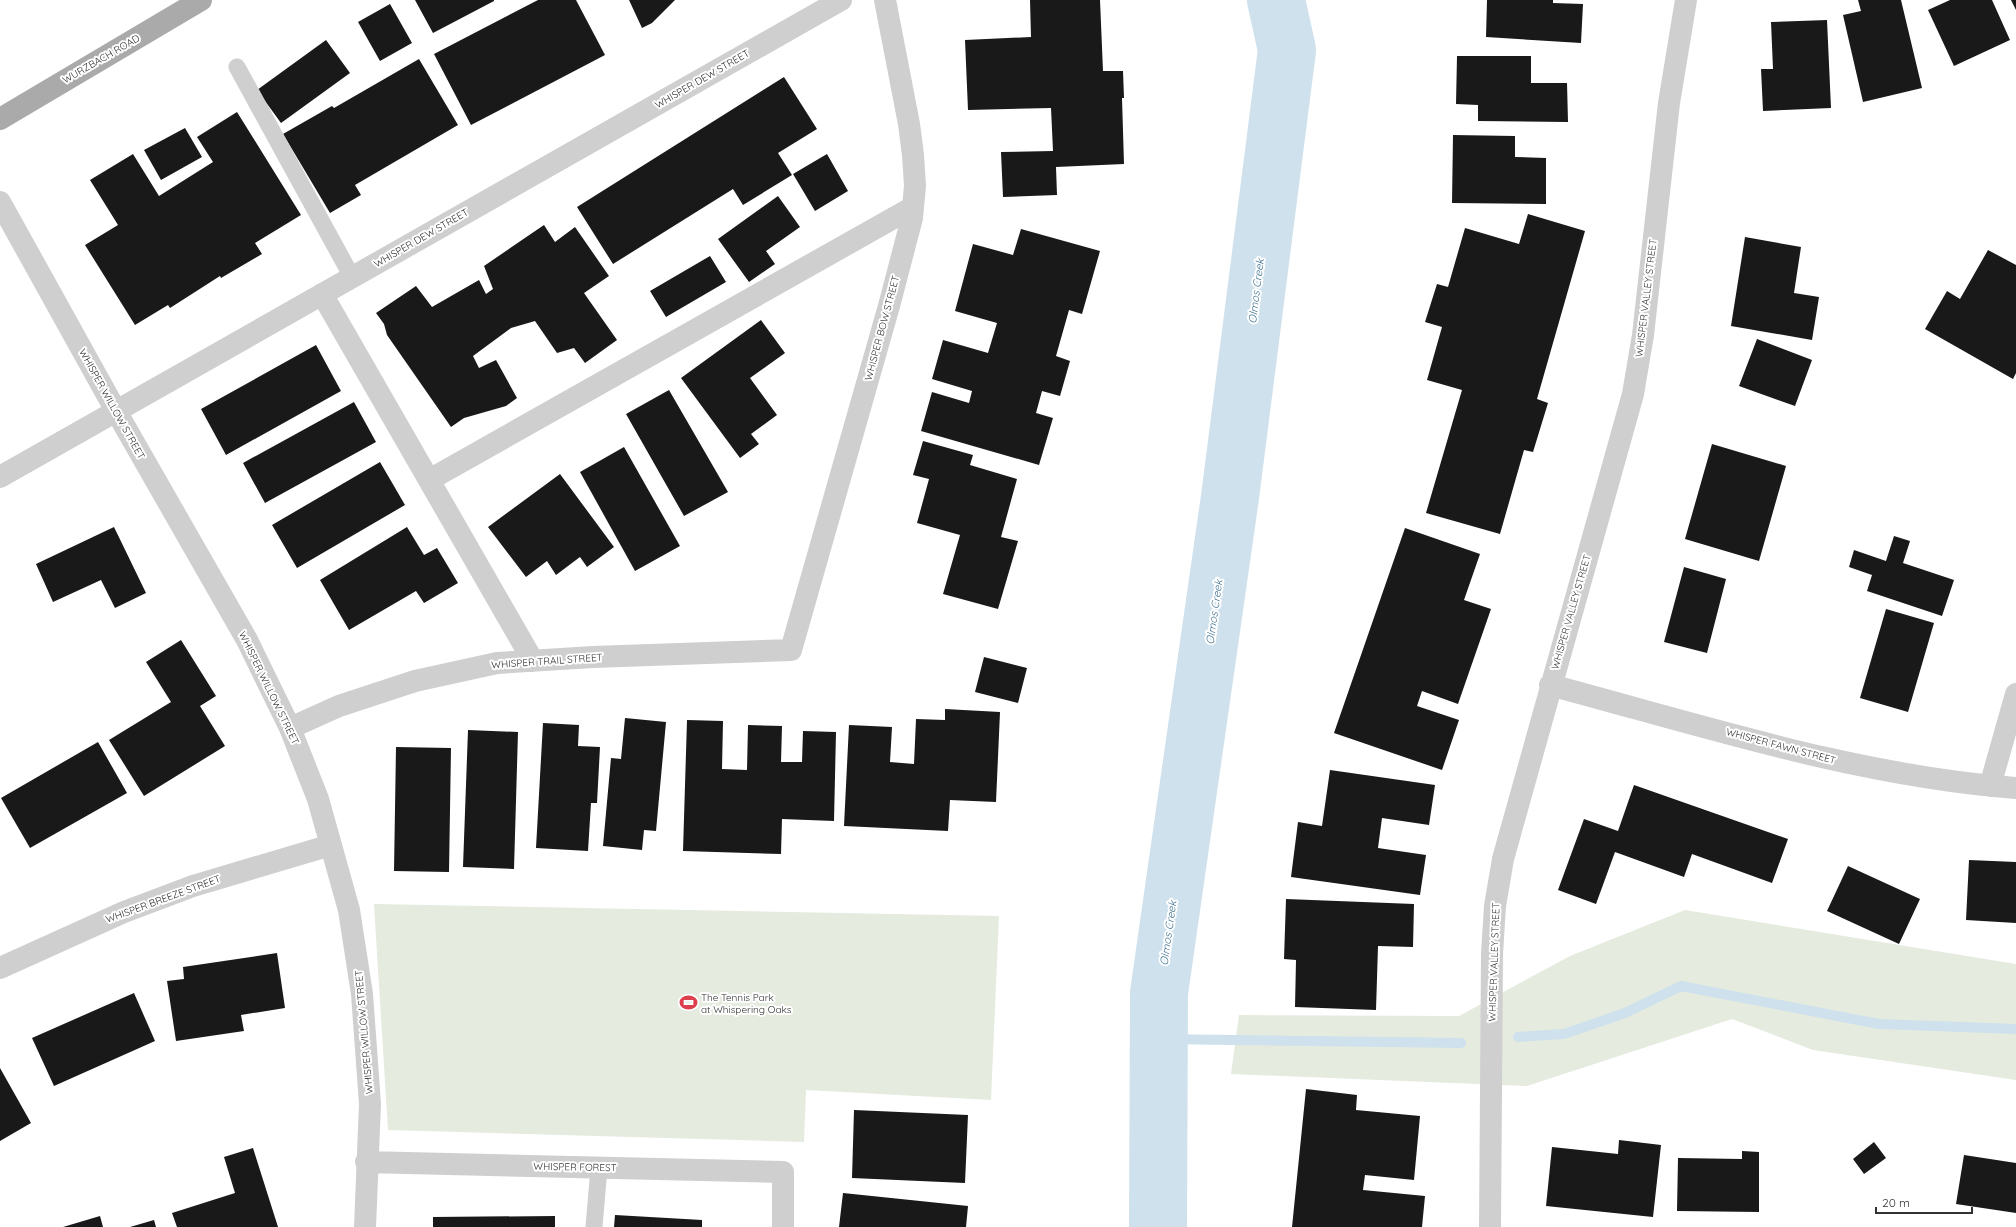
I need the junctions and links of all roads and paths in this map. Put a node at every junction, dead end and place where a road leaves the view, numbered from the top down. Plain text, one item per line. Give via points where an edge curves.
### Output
1 (201, 0) edge
2 (841, 0) edge
3 (886, 0) edge
4 (1686, 0) edge
5 (237, 68) dead end
6 (0, 119) edge
7 (0, 202) edge
8 (913, 207) junction
9 (352, 277) junction
10 (322, 294) junction
11 (116, 411) junction
12 (0, 477) edge
13 (429, 480) junction
14 (791, 650) joint
15 (533, 661) junction
16 (1550, 685) junction
17 (2016, 694) edge
18 (290, 728) junction
19 (1990, 786) junction
20 (2016, 788) edge
21 (331, 845) junction
22 (0, 968) edge
23 (366, 1162) junction
24 (599, 1168) junction
25 (365, 1227) edge
26 (594, 1227) edge
27 (783, 1227) edge
28 (1490, 1227) edge

1 - 6 main road, WURZBACH ROAD
2 - 9 street, WHISPER DEW STREET
3 - 8 street, WHISPER BOW STREET via 909,124 913,155
4 - 16 street, WHISPER VALLEY STREET via 1669,103 1643,335 1633,394
5 - 9 lane
7 - 11 street, WHISPER WILLOW STREET
8 - 13 street
8 - 14 street, WHISPER BOW STREET via 889,306
9 - 10 street, WHISPER DEW STREET
10 - 11 street, WHISPER DEW STREET
10 - 13 street
11 - 12 street, WHISPER DEW STREET
11 - 18 street, WHISPER WILLOW STREET via 247,640
13 - 15 street
14 - 15 street, WHISPER TRAIL STREET
15 - 18 street, WHISPER TRAIL STREET via 497,663 415,681 339,706
16 - 19 street, WHISPER FAWN STREET via 1840,762
16 - 28 street, WHISPER VALLEY STREET via 1503,859 1495,906 1492,954
17 - 19 street
18 - 21 street, WHISPER WILLOW STREET via 318,799
19 - 20 street, WHISPER FAWN STREET
21 - 22 street, WHISPER BREEZE STREET via 193,886 124,912
21 - 23 street, WHISPER WILLOW STREET via 349,910 362,994 370,1104
23 - 24 street, WHISPER FOREST
23 - 25 street, WHISPER WILLOW STREET
24 - 26 lane
24 - 27 street, WHISPER FOREST via 783,1172

